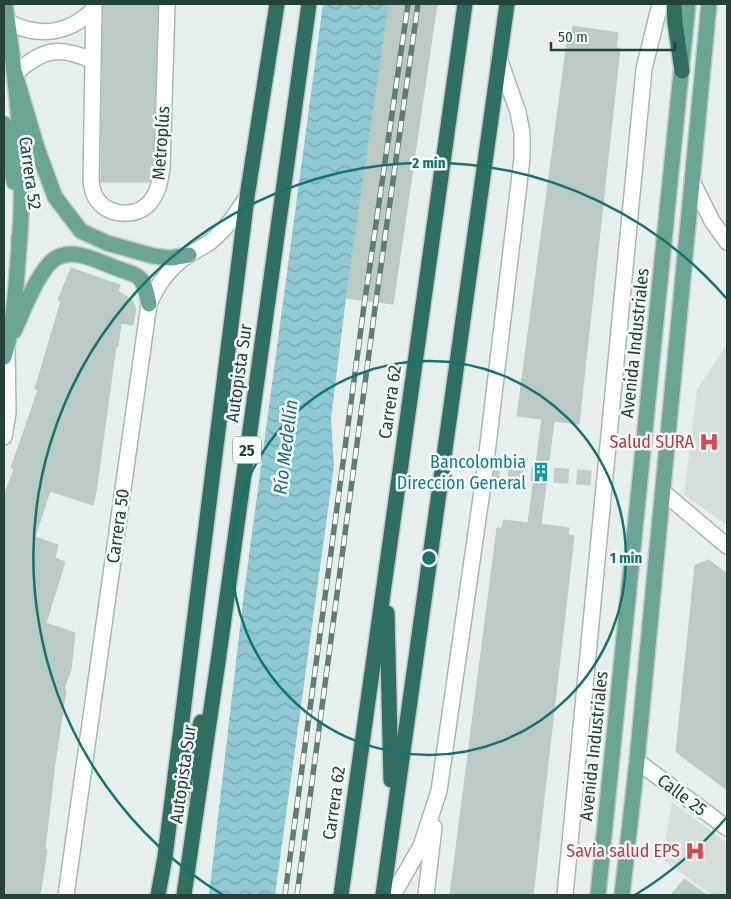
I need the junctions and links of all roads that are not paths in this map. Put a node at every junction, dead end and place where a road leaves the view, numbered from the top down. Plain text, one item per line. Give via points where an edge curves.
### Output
1 (5, 4) edge
2 (167, 4) edge
3 (277, 4) edge
4 (309, 4) edge
5 (465, 4) edge
6 (507, 4) edge
7 (660, 4) edge
8 (674, 4) edge
9 (688, 4) edge
10 (709, 4) edge
11 (94, 6) edge
12 (8, 22) junction
13 (499, 58) junction
14 (93, 61) junction
15 (682, 71) junction
16 (15, 74) junction
17 (4, 124) edge
18 (692, 181) junction
19 (247, 197) junction
20 (727, 242) edge
21 (19, 247) junction
22 (189, 255) junction
23 (149, 304) junction
24 (6, 352) edge
25 (4, 437) edge
26 (663, 492) junction
27 (727, 546) edge
28 (386, 566) junction
29 (219, 655) junction
30 (637, 761) junction
31 (439, 791) junction
32 (392, 826) junction
33 (727, 828) edge
34 (165, 857) junction
35 (66, 895) edge
36 (158, 895) edge
37 (184, 895) edge
38 (340, 895) edge
39 (384, 895) edge
40 (393, 895) edge
41 (426, 895) edge
42 (564, 895) edge
43 (598, 895) edge
44 (622, 895) edge

1 - 12 main road
2 - 14 street, Metroplús via 160,182 151,202 132,213 108,209 92,192
3 - 19 highway, Autopista Sur / 25
4 - 29 highway, Autopista Sur / 25
5 - 28 highway, Carrera 62
6 - 13 highway
7 - 42 street via 644,69 597,480
8 - 15 highway
9 - 15 main road, Avenida Industriales
10 - 18 main road
11 - 12 street via 81,21 65,29 23,30
11 - 14 street, Metroplús
12 - 16 main road
13 - 31 street via 518,112 522,158 485,470
13 - 32 highway
14 - 16 street via 60,50 48,52 37,56
15 - 43 main road, Avenida Industriales
16 - 21 main road via 22,157
16 - 22 main road via 54,197 81,231 107,243 153,256
17 - 21 main road, Carrera 52 via 14,178
18 - 20 street via 712,221
18 - 26 main road
19 - 22 street, Carrera 50 via 220,233
19 - 34 highway, Autopista Sur / 25
21 - 24 main road, Carrera 52
22 - 23 street, Carrera 50 via 164,277
23 - 24 main road via 138,276 84,256 66,254 56,258 41,275
23 - 35 street, Carrera 50
24 - 25 street, Carrera 52 via 8,413
26 - 27 street
26 - 30 main road
28 - 32 highway
28 - 38 highway, Carrera 62
29 - 34 highway
29 - 37 highway, Autopista Sur / 25
30 - 33 street, Calle 25
30 - 44 main road
31 - 40 street via 421,846
31 - 41 street
32 - 39 highway
34 - 36 highway, Autopista Sur / 25

